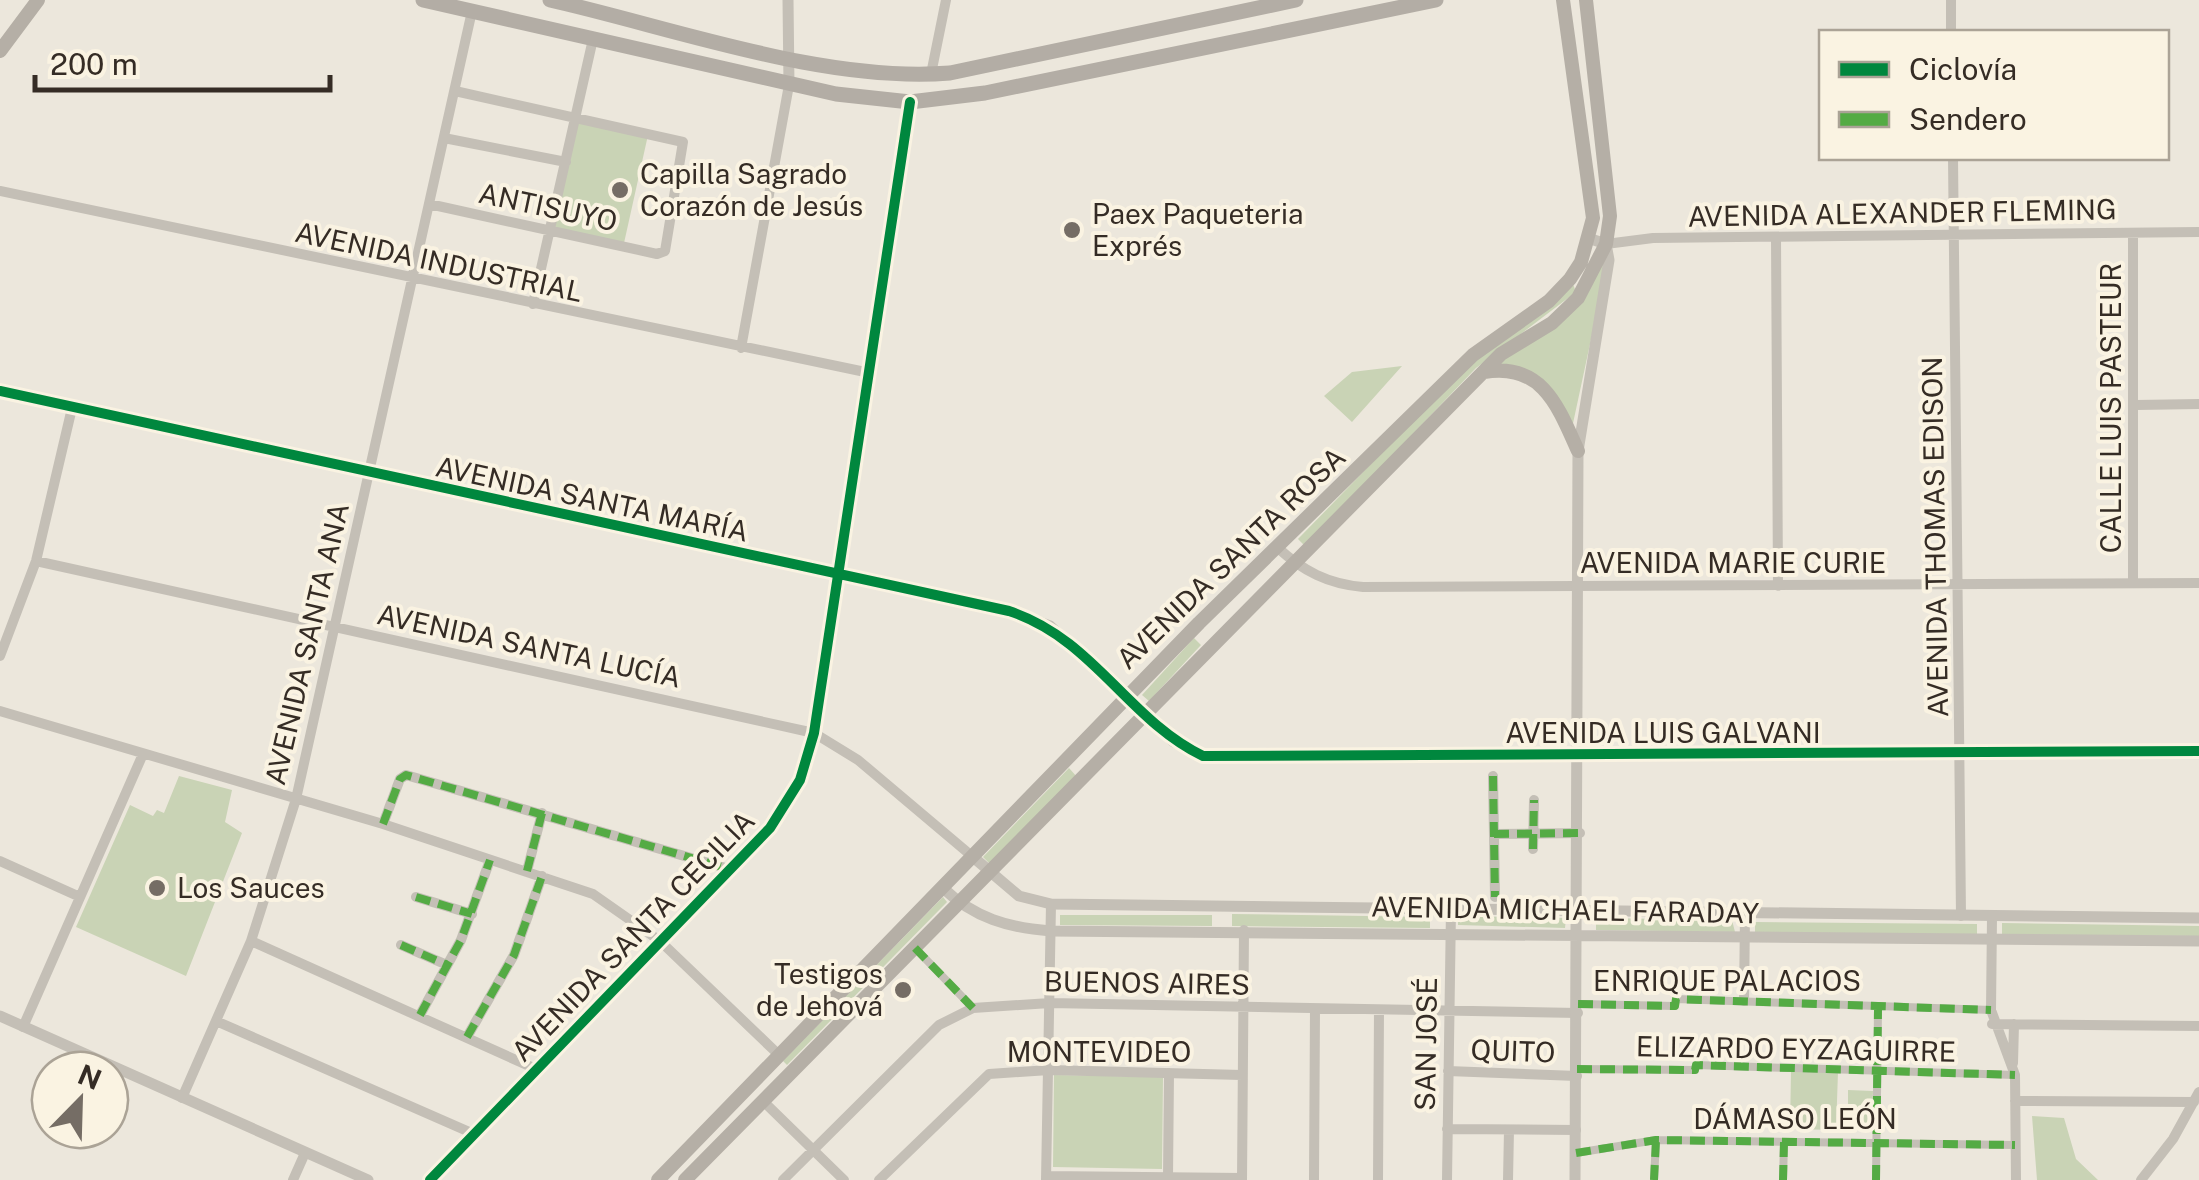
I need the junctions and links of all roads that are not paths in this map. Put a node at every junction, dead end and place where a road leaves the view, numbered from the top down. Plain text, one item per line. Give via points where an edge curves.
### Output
1 (38, 0) edge
2 (423, 0) edge
3 (550, 0) edge
4 (788, 0) edge
5 (946, 0) edge
6 (1296, 0) edge
7 (1436, 0) edge
8 (1563, 0) edge
9 (1586, 0) edge
10 (1951, 0) edge
11 (472, 11) junction
12 (1951, 30) edge
13 (593, 39) junction
14 (1, 49) edge
15 (792, 58) junction
16 (932, 74) junction
17 (790, 85) junction
18 (454, 91) junction
19 (910, 102) junction
20 (576, 118) junction
21 (444, 138) junction
22 (1953, 160) edge
23 (566, 162) junction
24 (0, 191) edge
25 (429, 204) junction
26 (551, 230) junction
27 (2199, 232) edge
28 (2132, 233) junction
29 (1954, 235) junction
30 (1776, 237) junction
31 (1588, 238) junction
32 (1606, 244) junction
33 (412, 280) junction
34 (533, 304) junction
35 (740, 348) junction
36 (1484, 372) junction
37 (870, 373) junction
38 (0, 391) edge
39 (2199, 404) edge
40 (2136, 405) junction
41 (72, 408) junction
42 (1578, 451) junction
43 (368, 472) junction
44 (1278, 548) junction
45 (36, 561) junction
46 (1297, 566) junction
47 (839, 576) junction
48 (2133, 583) junction
49 (2199, 583) edge
50 (1958, 584) junction
51 (1778, 586) junction
52 (1578, 587) junction
53 (336, 626) junction
54 (0, 656) edge
55 (1126, 695) junction
56 (0, 711) edge
57 (1143, 712) junction
58 (814, 733) junction
59 (2199, 751) edge
60 (1960, 753) junction
61 (143, 754) junction
62 (1580, 756) junction
63 (1493, 776) dead end
64 (296, 799) junction
65 (1534, 800) dead end
66 (542, 813) junction
67 (383, 824) junction
68 (1580, 833) junction
69 (1494, 834) junction
70 (1533, 834) junction
71 (1533, 849) dead end
72 (973, 857) junction
73 (490, 860) junction
74 (0, 861) edge
75 (729, 869) junction
76 (527, 872) junction
77 (991, 872) junction
78 (542, 876) junction
79 (943, 888) junction
80 (1494, 896) dead end
81 (80, 897) junction
82 (416, 897) dead end
83 (960, 904) junction
84 (1051, 904) junction
85 (1220, 906) junction
86 (1451, 909) junction
87 (1580, 912) junction
88 (472, 914) junction
89 (1745, 914) junction
90 (1961, 916) junction
91 (1992, 917) junction
92 (2199, 918) edge
93 (1220, 930) junction
94 (1244, 930) junction
95 (1051, 931) junction
96 (1451, 934) junction
97 (1580, 936) junction
98 (1745, 937) junction
99 (1991, 939) junction
100 (251, 941) junction
101 (660, 941) junction
102 (2199, 941) edge
103 (401, 945) dead end
104 (915, 948) junction
105 (447, 965) junction
106 (1744, 1001) junction
107 (1050, 1002) junction
108 (1243, 1007) junction
109 (973, 1008) junction
110 (1315, 1009) junction
111 (1578, 1009) junction
112 (1878, 1009) junction
113 (1380, 1010) junction
114 (1991, 1010) junction
115 (1449, 1012) junction
116 (420, 1015) junction
117 (0, 1016) edge
118 (216, 1020) junction
119 (1992, 1024) junction
120 (2014, 1024) junction
121 (23, 1026) junction
122 (2199, 1026) edge
123 (466, 1037) junction
124 (780, 1056) junction
125 (536, 1070) junction
126 (1049, 1070) junction
127 (1878, 1070) junction
128 (2014, 1070) junction
129 (1448, 1071) junction
130 (1577, 1072) junction
131 (1169, 1073) junction
132 (1242, 1075) junction
133 (2196, 1097) edge
134 (182, 1098) junction
135 (762, 1100) junction
136 (2016, 1101) junction
137 (1447, 1130) junction
138 (1509, 1130) junction
139 (1576, 1130) junction
140 (474, 1134) junction
141 (1656, 1140) junction
142 (1784, 1142) junction
143 (1876, 1142) junction
144 (2014, 1144) junction
145 (813, 1150) junction
146 (305, 1153) junction
147 (1576, 1153) junction
148 (1046, 1178) edge
149 (1168, 1178) junction
150 (1242, 1179) edge
151 (294, 1180) edge
152 (368, 1180) edge
153 (430, 1180) edge
154 (658, 1180) edge
155 (685, 1180) edge
156 (783, 1180) edge
157 (844, 1180) edge
158 (879, 1180) edge
159 (1314, 1180) edge
160 (1378, 1180) edge
161 (1446, 1180) edge
162 (1508, 1180) edge
163 (1575, 1180) edge
164 (1654, 1180) edge
165 (1783, 1180) edge
166 (1876, 1180) edge
167 (2016, 1180) edge
168 (2141, 1180) edge

1 - 14 main road
2 - 11 main road
3 - 15 main road
4 - 15 street
5 - 16 street
6 - 16 main road
7 - 19 main road via 986,93
8 - 31 main road, AVENIDA SANTA ROSA via 1593,218
9 - 32 main road, AVENIDA SANTA ROSA via 1610,216
10 - 12 street
11 - 13 main road
11 - 18 street, AVENIDA SANTA ANA
13 - 17 main road
13 - 20 street
15 - 16 main road via 862,72
15 - 17 street
17 - 19 main road
17 - 35 street
18 - 20 street
18 - 21 street, AVENIDA SANTA ANA
19 - 37 street, AVENIDA SANTA CECILIA
20 - 23 street
20 - 26 street, ANTISUYO via 685,146 665,250 658,254
21 - 23 street
21 - 25 street, AVENIDA SANTA ANA
22 - 29 street, AVENIDA THOMAS EDISON
23 - 26 street
24 - 33 street, AVENIDA INDUSTRIAL
25 - 26 street, ANTISUYO
25 - 33 street, AVENIDA SANTA ANA
26 - 34 street
27 - 28 street, AVENIDA ALEXANDER FLEMING
28 - 29 street, AVENIDA ALEXANDER FLEMING
28 - 40 street, CALLE LUIS PASTEUR
29 - 30 street, AVENIDA ALEXANDER FLEMING
29 - 50 street, AVENIDA THOMAS EDISON
30 - 32 street, AVENIDA ALEXANDER FLEMING
30 - 51 street
31 - 32 street
31 - 44 main road, AVENIDA SANTA ROSA via 1570,279 1473,354
32 - 36 main road, AVENIDA SANTA ROSA via 1578,298
32 - 42 street via 1606,285
33 - 34 street, AVENIDA INDUSTRIAL
33 - 43 street, AVENIDA SANTA ANA
34 - 35 street, AVENIDA INDUSTRIAL
35 - 37 street, AVENIDA INDUSTRIAL
36 - 42 main road via 1515,371 1542,383
36 - 46 main road, AVENIDA SANTA ROSA
37 - 47 street, AVENIDA SANTA CECILIA
38 - 41 street, AVENIDA SANTA MARÍA
39 - 40 street
40 - 48 street, CALLE LUIS PASTEUR
41 - 43 street, AVENIDA SANTA MARÍA
41 - 45 street
42 - 52 street
43 - 47 street, AVENIDA SANTA MARÍA
43 - 53 street, AVENIDA SANTA ANA
44 - 46 street, AVENIDA MARIE CURIE
44 - 55 main road, AVENIDA SANTA ROSA
45 - 53 street, AVENIDA SANTA LUCÍA
45 - 54 street
46 - 52 street, AVENIDA MARIE CURIE via 1336,585
46 - 57 main road, AVENIDA SANTA ROSA
47 - 55 street, AVENIDA SANTA MARÍA via 1037,620
47 - 58 street, AVENIDA SANTA CECILIA
48 - 49 street, AVENIDA MARIE CURIE
48 - 50 street, AVENIDA MARIE CURIE
50 - 51 street, AVENIDA MARIE CURIE
50 - 60 street, AVENIDA THOMAS EDISON
51 - 52 street, AVENIDA MARIE CURIE
52 - 62 street
53 - 58 street, AVENIDA SANTA LUCÍA
53 - 64 street, AVENIDA SANTA ANA
55 - 57 street, AVENIDA SANTA MARÍA
55 - 72 main road, AVENIDA SANTA ROSA
56 - 61 street
57 - 62 street, AVENIDA LUIS GALVANI via 1173,742 1202,756
57 - 77 main road, AVENIDA SANTA ROSA
58 - 72 street, AVENIDA SANTA LUCÍA via 858,760
58 - 75 street, AVENIDA SANTA CECILIA via 800,780 770,828
59 - 60 street, AVENIDA LUIS GALVANI
60 - 62 street, AVENIDA LUIS GALVANI
60 - 90 street, AVENIDA THOMAS EDISON
61 - 64 street
61 - 81 street
62 - 68 street
63 - 69 street
64 - 67 street
64 - 100 street, AVENIDA SANTA ANA
65 - 70 street
66 - 67 street via 406,775
66 - 75 street
66 - 76 street
67 - 73 street
68 - 70 street
68 - 87 street
69 - 70 street
69 - 80 street
70 - 71 street
72 - 77 street, AVENIDA MICHAEL FARADAY
72 - 79 main road, AVENIDA SANTA ROSA
73 - 76 street
73 - 88 street
74 - 81 street
75 - 101 street, AVENIDA SANTA CECILIA
76 - 78 street
77 - 83 main road, AVENIDA SANTA ROSA
77 - 84 street, AVENIDA MICHAEL FARADAY via 1019,896
78 - 101 street via 601,897
78 - 123 street via 514,955
79 - 83 street, AVENIDA MICHAEL FARADAY
79 - 124 main road, AVENIDA SANTA ROSA
81 - 121 street
82 - 88 street
83 - 95 street, AVENIDA MICHAEL FARADAY via 1010,928
83 - 104 main road, AVENIDA SANTA ROSA
84 - 85 street, AVENIDA MICHAEL FARADAY
84 - 95 street
85 - 86 street, AVENIDA MICHAEL FARADAY
85 - 93 street
86 - 87 street, AVENIDA MICHAEL FARADAY
86 - 96 street, SAN JOSÉ
87 - 89 street, AVENIDA MICHAEL FARADAY
87 - 97 street
88 - 105 street
89 - 90 street, AVENIDA MICHAEL FARADAY
89 - 98 street
90 - 91 street, AVENIDA MICHAEL FARADAY
91 - 92 street, AVENIDA MICHAEL FARADAY
91 - 99 street
93 - 94 street, AVENIDA MICHAEL FARADAY
93 - 95 street, AVENIDA MICHAEL FARADAY
94 - 96 street, AVENIDA MICHAEL FARADAY
94 - 108 street
95 - 107 street
96 - 97 street, AVENIDA MICHAEL FARADAY
96 - 115 street, SAN JOSÉ
97 - 98 street, AVENIDA MICHAEL FARADAY
97 - 111 street
98 - 99 street, AVENIDA MICHAEL FARADAY
98 - 106 street
99 - 102 street, AVENIDA MICHAEL FARADAY
99 - 114 street
100 - 116 street
100 - 118 street, AVENIDA SANTA ANA
101 - 124 street
101 - 125 street, AVENIDA SANTA CECILIA
103 - 105 street
104 - 109 street
104 - 135 main road, AVENIDA SANTA ROSA
105 - 116 street
106 - 111 street, ENRIQUE PALACIOS
106 - 112 street, ENRIQUE PALACIOS
107 - 108 street, BUENOS AIRES
107 - 109 street, BUENOS AIRES
107 - 126 street
108 - 110 street, BUENOS AIRES
108 - 132 street
109 - 145 street, BUENOS AIRES via 940,1025
110 - 113 street, BUENOS AIRES
110 - 159 street
111 - 115 street, BUENOS AIRES
111 - 130 street
112 - 114 street, ENRIQUE PALACIOS
112 - 127 street
113 - 115 street, BUENOS AIRES
113 - 160 street
114 - 119 street
115 - 129 street, SAN JOSÉ
116 - 123 street
117 - 121 street
118 - 134 street, AVENIDA SANTA ANA
118 - 140 street
119 - 120 street
119 - 128 street
120 - 122 street
120 - 128 street
121 - 134 street
123 - 125 street
124 - 154 main road, AVENIDA SANTA ROSA
125 - 140 street, AVENIDA SANTA CECILIA
126 - 131 street, MONTEVIDEO
126 - 148 street
126 - 158 street, MONTEVIDEO via 989,1074
127 - 128 street, ELIZARDO EYZAGUIRRE
127 - 130 street, ELIZARDO EYZAGUIRRE via 1696,1065
127 - 143 street
128 - 136 street
129 - 130 street, QUITO
129 - 137 street, SAN JOSÉ
130 - 139 street
131 - 132 street, MONTEVIDEO
131 - 149 street
132 - 150 street
133 - 136 street
133 - 168 street
134 - 146 street
135 - 145 street
135 - 155 main road, AVENIDA SANTA ROSA
136 - 144 street
137 - 138 street
137 - 161 street, SAN JOSÉ
138 - 139 street
138 - 162 street
139 - 147 street
140 - 153 street, AVENIDA SANTA CECILIA
141 - 142 street, DÁMASO LEÓN
141 - 147 street, DÁMASO LEÓN
141 - 164 street
142 - 143 street, DÁMASO LEÓN
142 - 165 street
143 - 144 street, DÁMASO LEÓN
143 - 166 street
144 - 167 street
145 - 156 street, BUENOS AIRES
145 - 157 street
146 - 151 street
146 - 152 street
147 - 163 street
148 - 149 street
149 - 150 street

